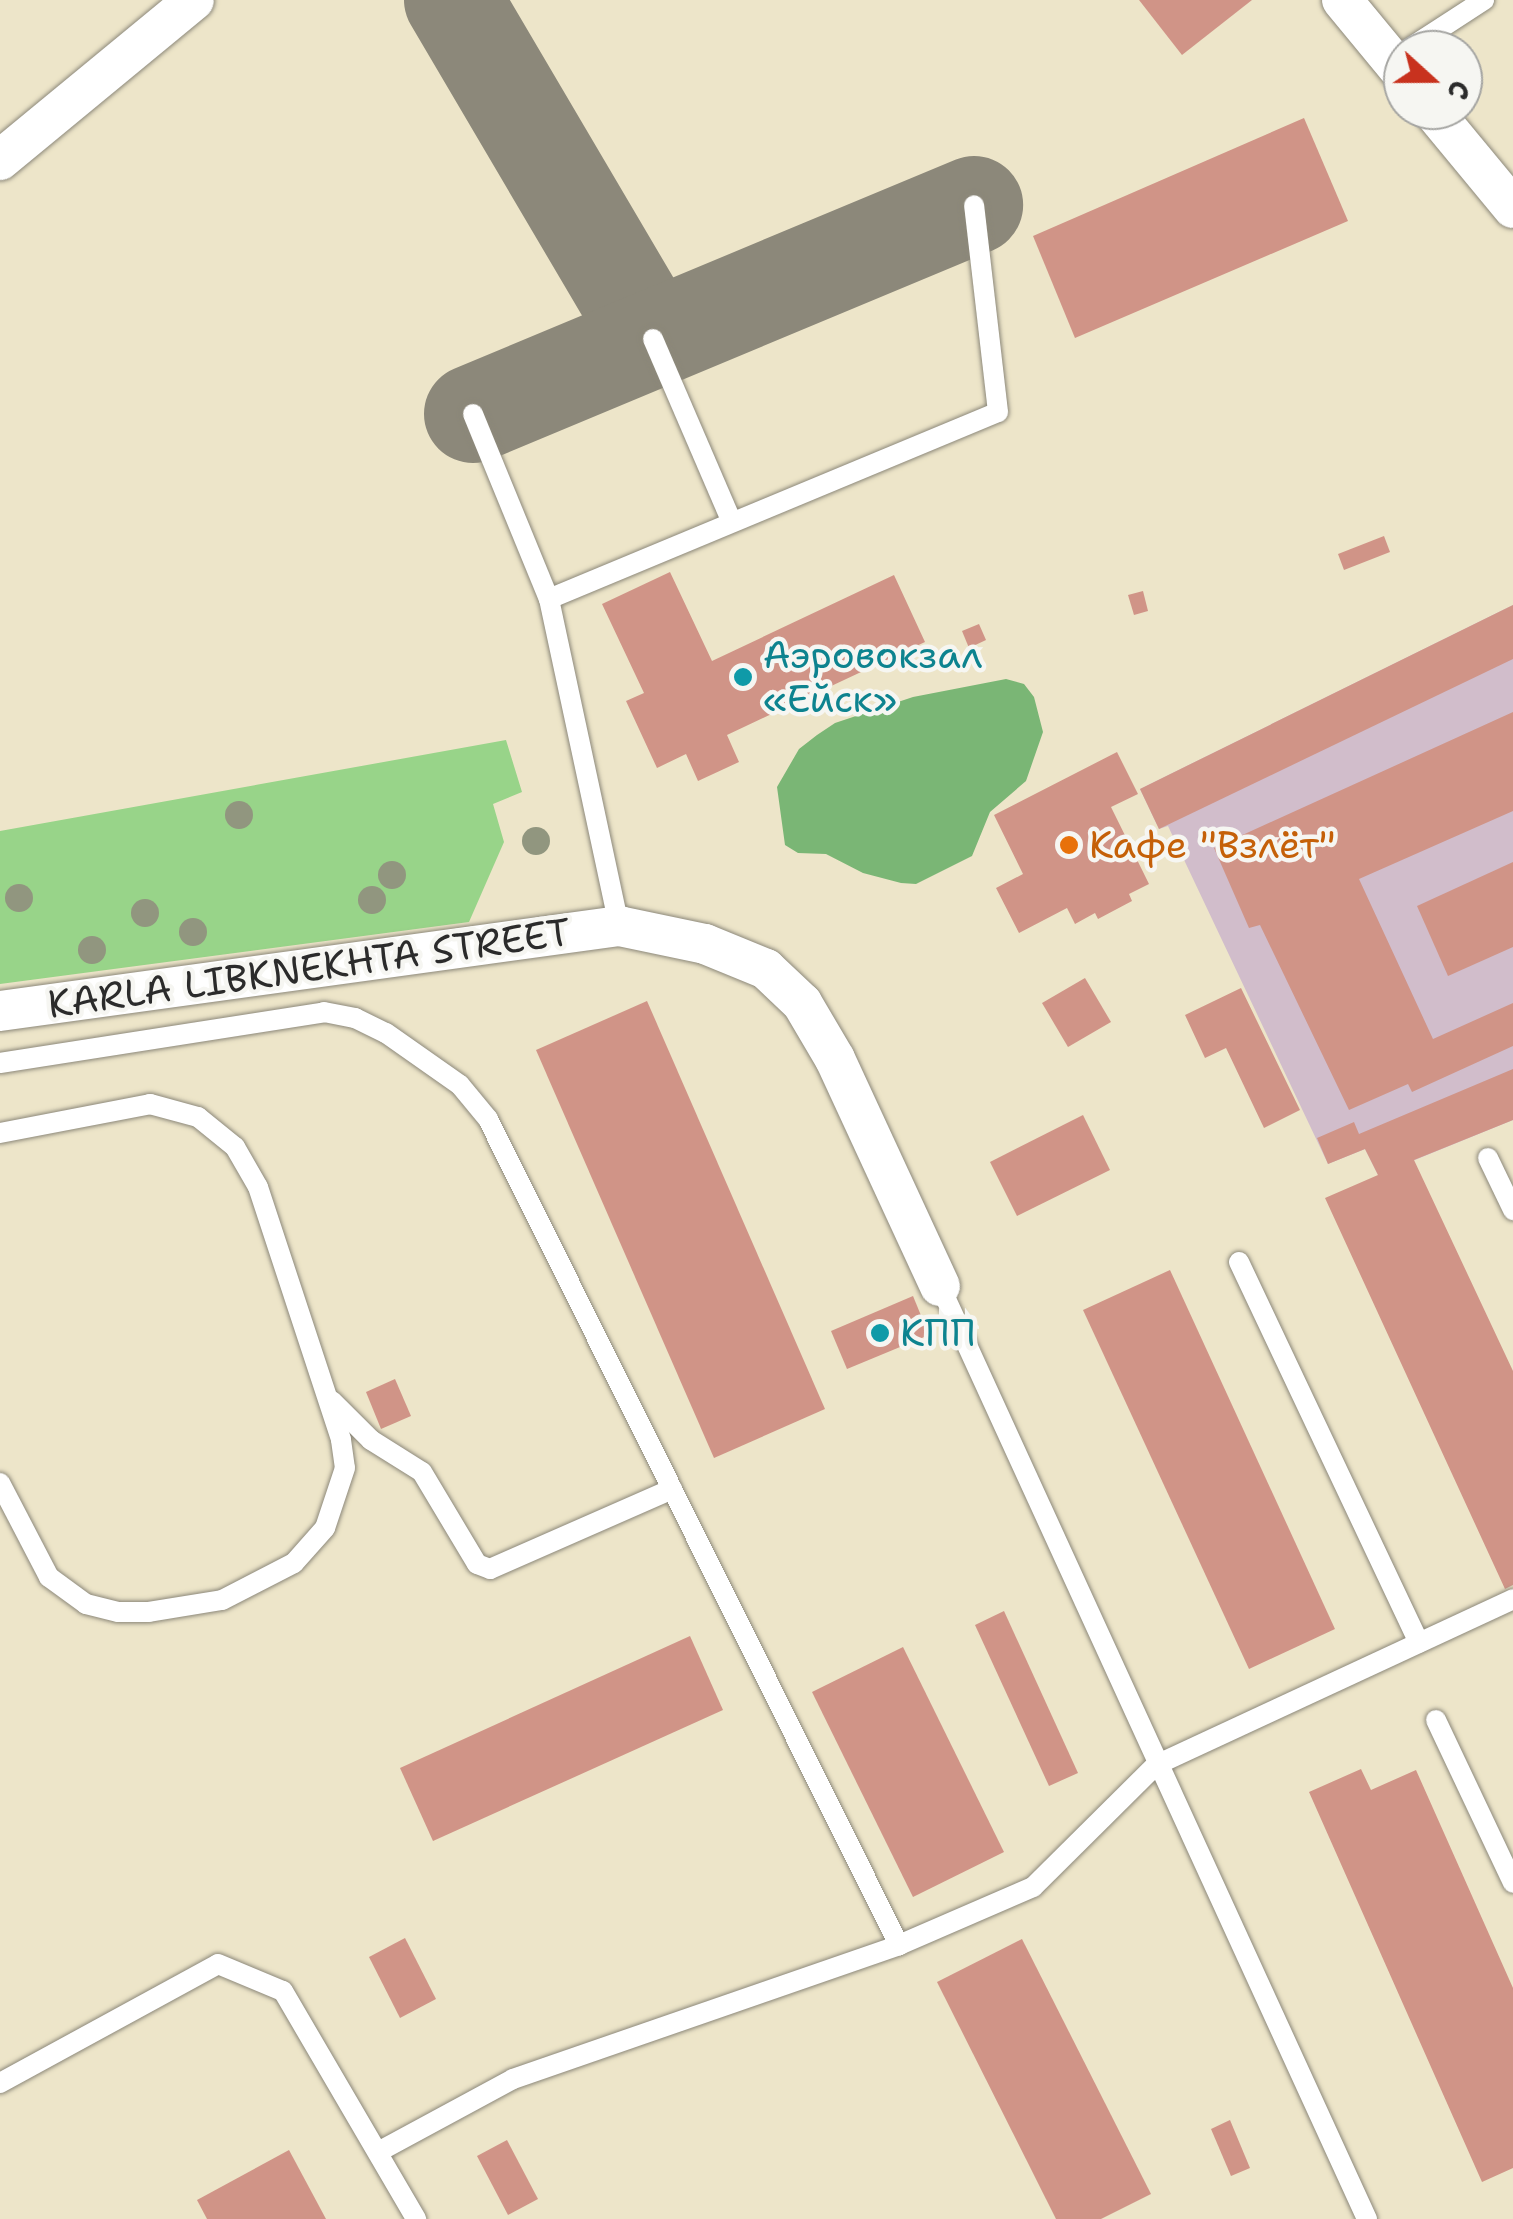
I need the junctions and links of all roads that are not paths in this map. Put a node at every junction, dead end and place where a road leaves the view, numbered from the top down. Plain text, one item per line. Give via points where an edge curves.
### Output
1 (194, 0) edge
2 (1342, 0) edge
3 (1484, 0) edge
4 (1442, 30) edge
5 (1383, 41) edge
6 (1449, 130) edge
7 (0, 160) edge
8 (974, 205) dead end
9 (1513, 208) edge
10 (653, 338) dead end
11 (473, 414) dead end
12 (732, 522) junction
13 (549, 599) junction
14 (619, 926) junction
15 (0, 1011) edge
16 (0, 1063) edge
17 (0, 1133) edge
18 (1488, 1158) dead end
19 (1513, 1210) edge
20 (1239, 1262) dead end
21 (940, 1286) joint
22 (324, 1392) junction
23 (0, 1483) edge
24 (672, 1488) junction
25 (1513, 1599) edge
26 (1418, 1643) junction
27 (1436, 1720) dead end
28 (1156, 1765) junction
29 (1513, 1883) edge
30 (899, 1945) junction
31 (0, 2083) edge
32 (378, 2152) junction
33 (416, 2219) edge
34 (1366, 2219) edge

1 - 7 street
2 - 5 street
3 - 4 lane
6 - 9 street
8 - 12 lane via 998,412
10 - 12 lane
11 - 13 lane
12 - 13 lane
13 - 14 lane
14 - 15 street, KARLA LIBKNEKHTA STREET
14 - 21 street, KARLA LIBKNEKHTA STREET via 672,934 736,956 780,979 802,1002
16 - 24 lane via 324,1012 355,1018 424,1056 488,1118
17 - 22 lane via 150,1104 176,1108 218,1132 250,1166
18 - 19 lane
20 - 26 lane
21 - 28 lane
22 - 23 lane via 345,1468 325,1528 285,1569 222,1600 148,1612 86,1604 38,1563
22 - 24 lane via 371,1440 422,1472 477,1564 490,1569
24 - 30 lane
25 - 26 lane
26 - 28 lane
27 - 29 lane
28 - 30 lane via 1033,1887
28 - 34 lane
30 - 32 lane via 512,2079
31 - 32 lane via 218,1964 282,1991
32 - 33 lane

